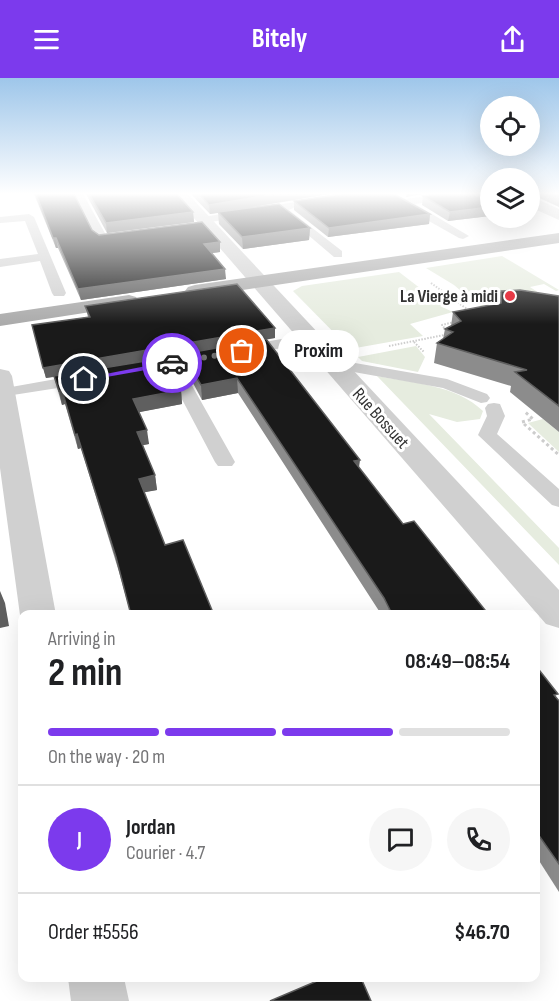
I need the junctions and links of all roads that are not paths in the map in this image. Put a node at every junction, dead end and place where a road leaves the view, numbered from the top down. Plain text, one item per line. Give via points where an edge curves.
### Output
1 (37, 237) edge
2 (101, 237) edge
3 (118, 237) edge
4 (213, 237) edge
5 (317, 237) edge
6 (456, 237) edge
7 (559, 238) edge
8 (338, 254) junction
9 (44, 257) junction
10 (0, 263) edge
11 (251, 274) junction
12 (189, 275) edge
13 (130, 283) edge
14 (106, 286) edge
15 (83, 289) edge
16 (59, 293) junction
17 (176, 294) edge
18 (39, 295) dead end
19 (152, 297) edge
20 (0, 320) edge
21 (310, 339) junction
22 (172, 363) junction
23 (332, 364) junction
24 (117, 373) edge
25 (95, 377) edge
26 (1, 385) edge
27 (4, 429) edge
28 (225, 462) dead end
29 (559, 500) edge
30 (37, 610) edge
31 (559, 614) edge
32 (97, 982) edge
33 (100, 1001) edge

1 - 9 lane
2 - 3 lane
4 - 11 street, Rue Bossuet
5 - 8 lane
6 - 8 main road
7 - 11 main road
8 - 11 main road
9 - 10 lane
9 - 16 lane
11 - 12 main road
11 - 17 main road
11 - 21 street, Rue Bossuet
13 - 14 main road
15 - 16 main road
16 - 18 main road
19 - 20 main road
21 - 22 lane
21 - 23 street, Rue Bossuet
22 - 24 lane
22 - 28 lane
23 - 29 lane via 447,384 487,403 496,416 487,435
23 - 31 street, Rue Bossuet
25 - 26 lane
26 - 27 street
27 - 30 street
32 - 33 street

